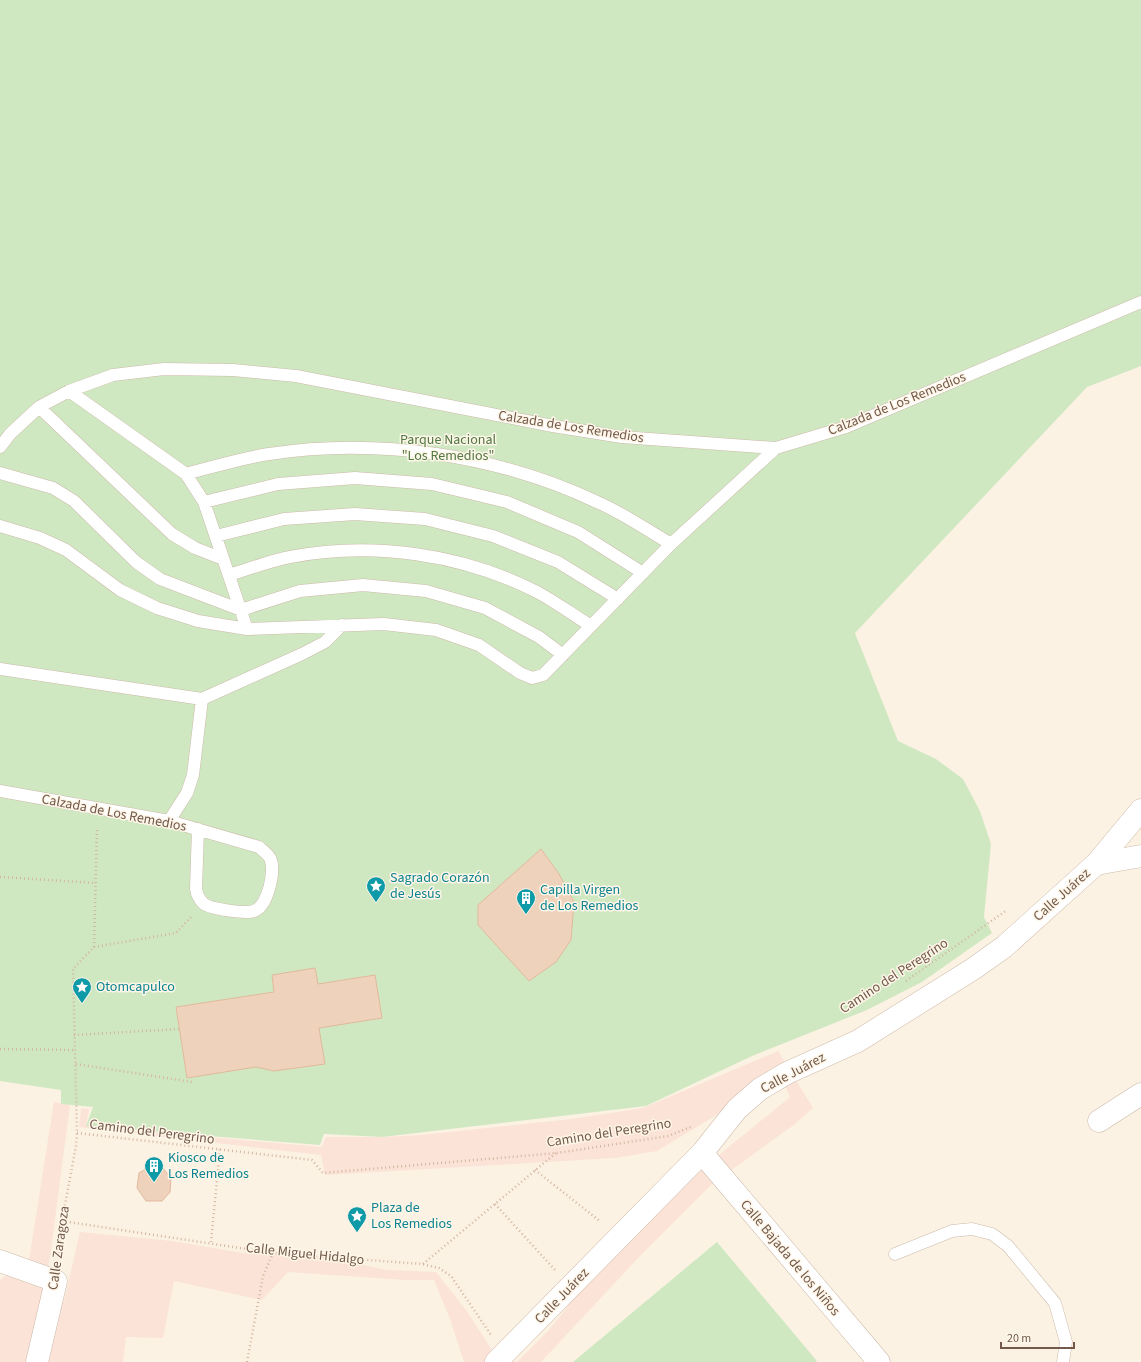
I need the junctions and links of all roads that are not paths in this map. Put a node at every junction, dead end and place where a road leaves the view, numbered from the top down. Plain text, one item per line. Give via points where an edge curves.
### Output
1 (1141, 302) edge
2 (69, 391) junction
3 (38, 407) junction
4 (0, 447) edge
5 (776, 448) junction
6 (0, 472) edge
7 (186, 474) junction
8 (204, 502) junction
9 (0, 526) edge
10 (216, 536) junction
11 (671, 544) junction
12 (224, 559) junction
13 (643, 572) junction
14 (229, 575) junction
15 (618, 599) junction
16 (241, 610) junction
17 (342, 625) junction
18 (591, 626) junction
19 (247, 629) junction
20 (563, 655) junction
21 (0, 670) edge
22 (202, 699) junction
23 (0, 791) edge
24 (1141, 810) edge
25 (169, 821) junction
26 (198, 829) junction
27 (1141, 856) edge
28 (1096, 864) junction
29 (1141, 1094) edge
30 (1099, 1120) dead end
31 (702, 1153) junction
32 (895, 1254) dead end
33 (0, 1261) edge
34 (501, 1360) edge
35 (37, 1362) edge
36 (879, 1362) edge
37 (1063, 1362) edge

1 - 5 lane, Calzada de Los Remedios via 846,427
2 - 3 lane, Calzada de Los Remedios
2 - 5 lane, Calzada de Los Remedios via 121,374 164,369 233,370 296,376 622,438
2 - 7 lane
3 - 4 lane, Calzada de Los Remedios
3 - 12 lane via 172,534 195,548
5 - 11 lane
6 - 16 lane via 53,488 74,501 136,562 160,579
7 - 8 lane
7 - 11 lane via 276,453 352,447 437,453 519,471 591,499
8 - 10 lane
8 - 13 lane via 278,484 355,478 432,484 507,502 578,532
9 - 19 lane via 40,538 66,550 120,590 158,608 198,621
10 - 12 lane
10 - 15 lane via 284,520 355,514 425,519 493,536 551,559
11 - 13 lane
12 - 14 lane
13 - 15 lane
14 - 16 lane
14 - 18 lane via 290,557 353,550 416,554 478,568 537,592
15 - 18 lane
16 - 19 lane
16 - 20 lane via 308,591 363,585 426,591 485,608 539,637
17 - 19 lane
17 - 20 lane via 384,624 436,630 479,645 520,673 532,678 543,675
17 - 22 lane via 324,642 302,654
18 - 20 lane
21 - 22 lane
22 - 25 lane via 193,775 187,793
23 - 25 lane, Calzada de Los Remedios
24 - 28 main road, Calle Juárez
25 - 26 lane, Calzada de Los Remedios
26 - 26 lane, Calzada de Los Remedios via 198,897 204,904 212,907 246,912 254,911 261,906 273,873 270,858 259,847
27 - 28 main road
28 - 31 main road, Calle Juárez via 1004,947 973,968 858,1040 787,1073 760,1089 737,1109
29 - 30 main road
31 - 34 main road, Calle Juárez
31 - 36 main road, Calle Bajada de los Niños
32 - 37 lane via 952,1232 972,1229 992,1234 1008,1246 1055,1303 1066,1342
33 - 35 main road, Calle Zaragoza via 56,1281

